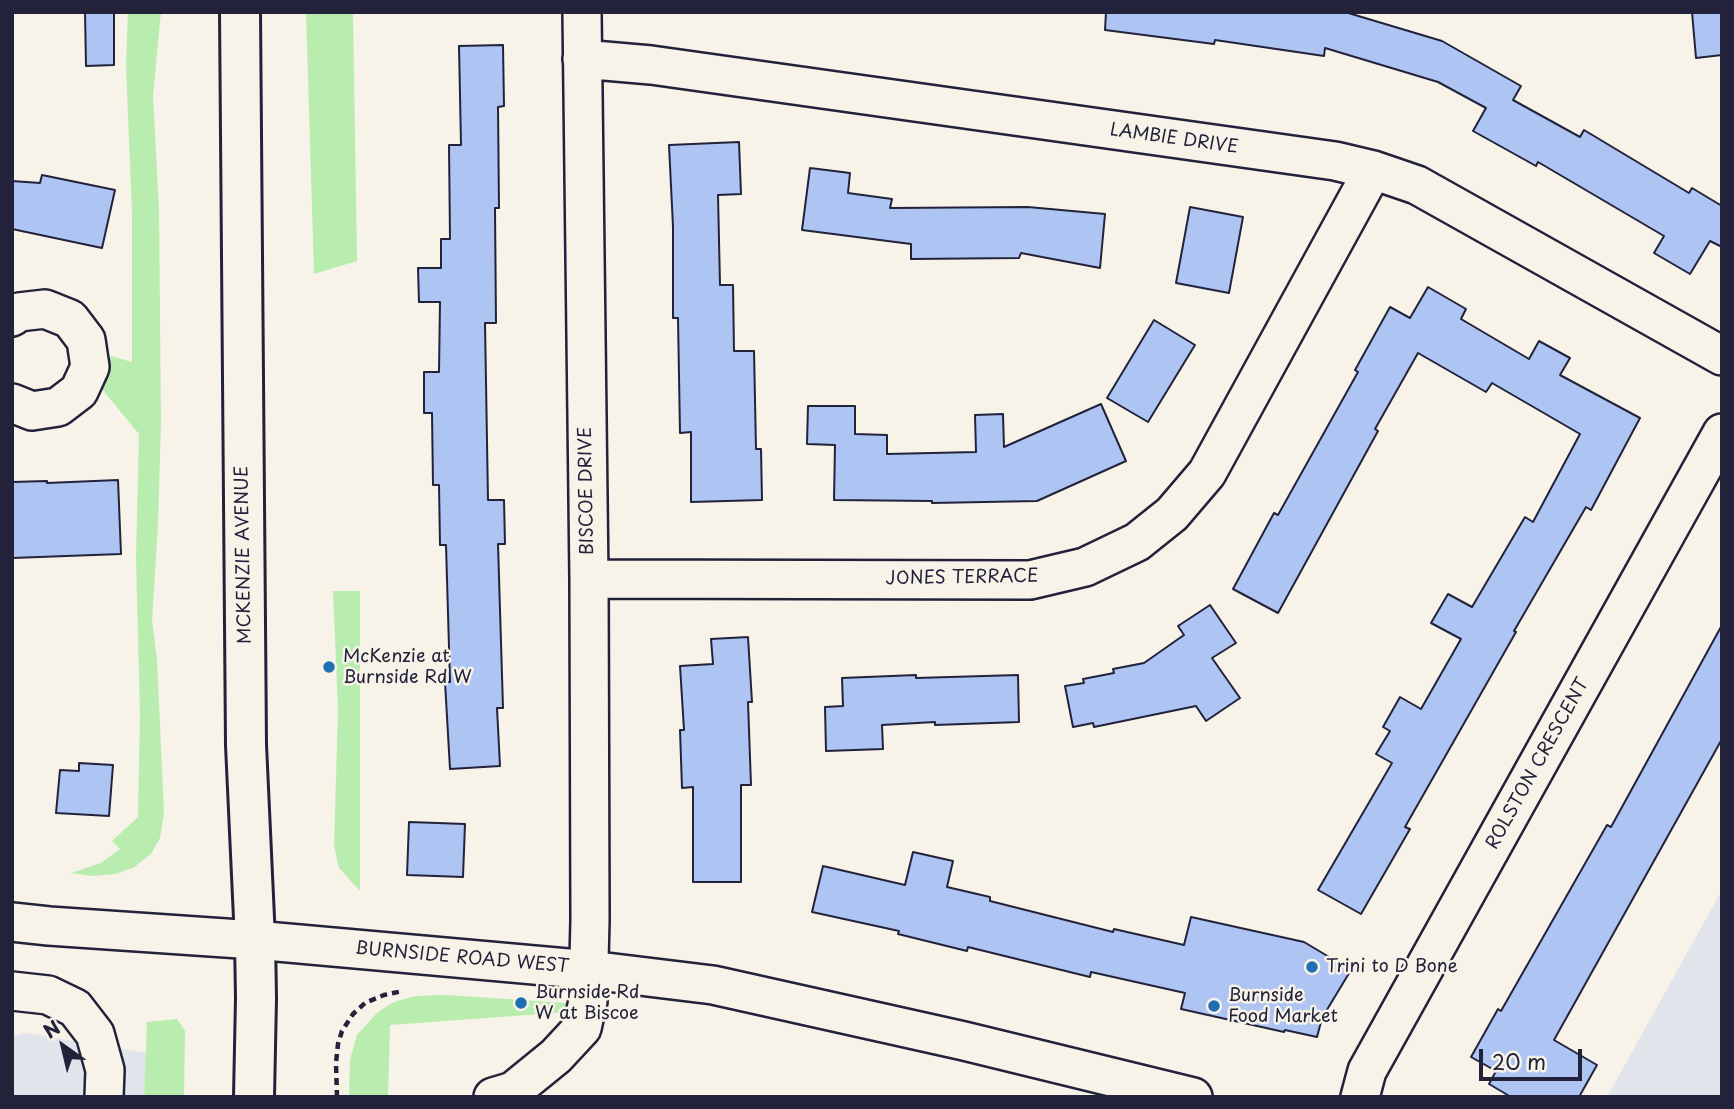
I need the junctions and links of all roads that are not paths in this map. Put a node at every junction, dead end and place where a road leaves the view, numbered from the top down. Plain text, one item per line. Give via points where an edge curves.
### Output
1 (240, 12) edge
2 (582, 12) edge
3 (582, 59) junction
4 (1373, 170) junction
5 (12, 317) edge
6 (1722, 356) edge
7 (12, 403) edge
8 (1722, 433) edge
9 (589, 579) junction
10 (12, 922) edge
11 (255, 940) junction
12 (590, 970) junction
13 (12, 991) edge
14 (104, 1097) edge
15 (254, 1097) edge
16 (493, 1097) edge
17 (1193, 1097) edge
18 (1360, 1097) edge

1 - 11 main road, MCKENZIE AVENUE via 246,745
2 - 3 street, BISCOE DRIVE
3 - 4 street, LAMBIE DRIVE via 1335,161
3 - 9 street, BISCOE DRIVE
4 - 6 street, LAMBIE DRIVE via 1417,185
4 - 9 street, JONES TERRACE via 1207,473 1172,514 1138,542 1085,568 1030,580
5 - 7 street via 45,309 70,319 86,340 90,367 79,391 58,407 32,411
8 - 18 street, ROLSTON CRESCENT via 1367,1071
9 - 12 street, BISCOE DRIVE
10 - 11 street, BURNSIDE ROAD WEST
11 - 12 street, BURNSIDE ROAD WEST
11 - 15 main road, MCKENZIE AVENUE
12 - 16 street, BISCOE DRIVE via 582,1028 513,1091
12 - 17 street, BURNSIDE ROAD WEST via 713,985
13 - 14 street via 48,995 75,1008 95,1034 105,1070

